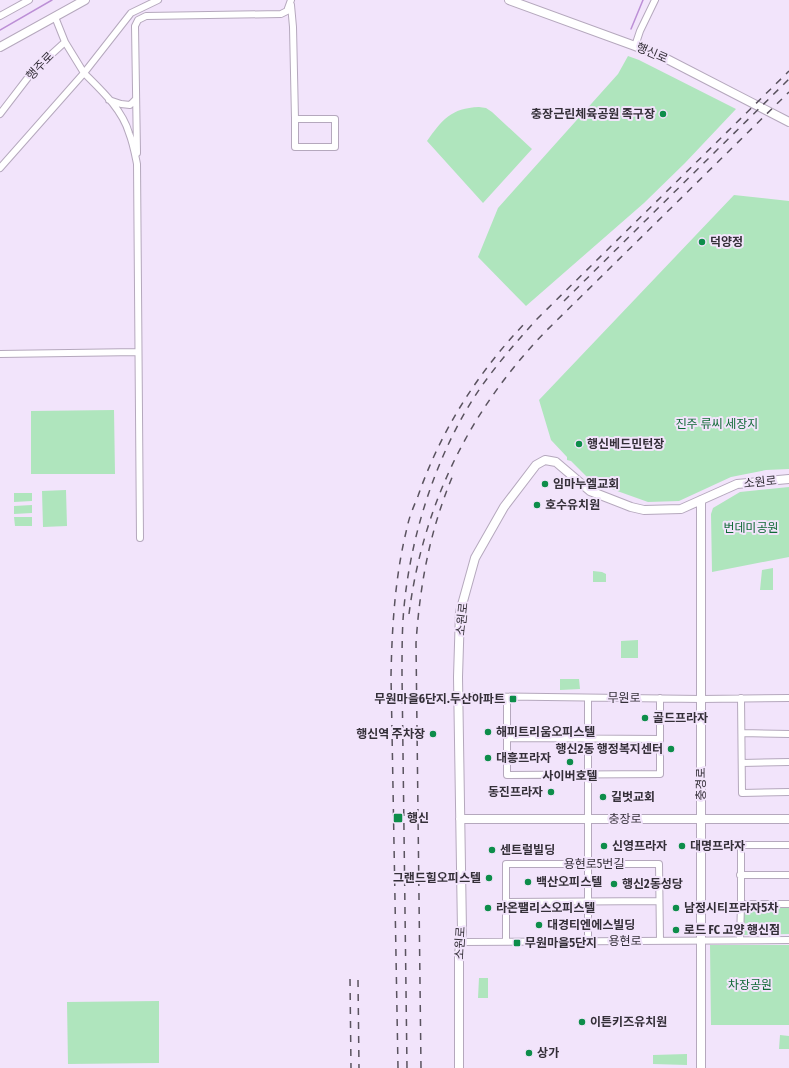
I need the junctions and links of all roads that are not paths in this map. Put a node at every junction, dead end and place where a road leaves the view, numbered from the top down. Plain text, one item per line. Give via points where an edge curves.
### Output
1 (29, 0) edge
2 (85, 0) edge
3 (158, 0) edge
4 (509, 0) edge
5 (655, 0) edge
6 (291, 1) edge
7 (0, 16) edge
8 (55, 17) junction
9 (65, 42) junction
10 (635, 46) junction
11 (0, 47) edge
12 (84, 72) junction
13 (136, 99) junction
14 (109, 100) junction
15 (0, 114) edge
16 (295, 119) junction
17 (789, 122) edge
18 (137, 164) junction
19 (0, 168) edge
20 (138, 352) junction
21 (0, 354) edge
22 (789, 479) edge
23 (700, 500) junction
24 (140, 538) dead end
25 (458, 696) junction
26 (507, 697) junction
27 (588, 698) junction
28 (660, 698) junction
29 (741, 698) junction
30 (789, 698) edge
31 (701, 699) junction
32 (742, 733) junction
33 (789, 734) edge
34 (587, 737) junction
35 (507, 738) junction
36 (660, 739) junction
37 (789, 762) edge
38 (742, 763) junction
39 (588, 775) junction
40 (789, 792) edge
41 (460, 819) junction
42 (700, 819) junction
43 (789, 819) edge
44 (588, 820) junction
45 (789, 846) edge
46 (588, 864) junction
47 (740, 875) junction
48 (789, 875) edge
49 (659, 901) junction
50 (506, 902) junction
51 (588, 902) junction
52 (741, 904) junction
53 (789, 904) edge
54 (588, 940) junction
55 (660, 940) junction
56 (701, 940) junction
57 (740, 940) junction
58 (789, 940) edge
59 (506, 941) junction
60 (461, 942) junction
61 (459, 1068) edge
62 (701, 1068) edge

1 - 7 street
2 - 8 main road
3 - 12 street via 131,13
4 - 10 main road, 행신로
5 - 10 street
6 - 13 street via 288,11 281,14 146,16 138,20 135,26
6 - 16 street
8 - 9 street
8 - 11 main road
9 - 12 street
9 - 15 street, 행주로 via 33,72
10 - 17 main road, 행신로 via 663,57
12 - 14 street
12 - 19 street
13 - 14 street via 130,105
13 - 18 street
14 - 18 street via 129,132
16 - 16 street via 335,119 335,147 295,147
18 - 20 street
20 - 21 street
20 - 24 street
22 - 23 main road, 소원로 via 737,484
23 - 25 main road, 소원로 via 681,509 644,510 590,491 556,462 545,460 536,465 504,507 475,558 460,612
23 - 31 main road, 충경로
25 - 26 street, 무원로
25 - 41 main road, 소원로
26 - 27 street, 무원로
26 - 35 street
27 - 28 street, 무원로
27 - 34 street
28 - 31 street, 무원로
28 - 36 street
29 - 30 street, 무원로
29 - 31 street, 무원로
29 - 32 street
31 - 42 main road, 충경로
32 - 33 street
32 - 38 street
34 - 35 street
34 - 36 street
34 - 39 street
35 - 39 street via 507,775
36 - 39 street via 660,774
37 - 38 street
38 - 40 street via 742,793
39 - 44 street
41 - 44 main road, 충장로
41 - 60 main road, 소원로
42 - 43 main road, 충장로
42 - 44 main road, 충장로
42 - 56 main road, 충경로
44 - 46 street
45 - 47 street via 741,845
46 - 49 street, 용현로5번길 via 659,864
46 - 50 street, 용현로5번길 via 506,864
46 - 51 street
47 - 48 street
47 - 52 street
49 - 51 street
49 - 55 street, 용현로5번길
50 - 51 street
50 - 59 street, 용현로5번길
51 - 54 street
52 - 53 street
52 - 57 street
54 - 55 street, 용현로
54 - 59 street, 용현로
55 - 56 street, 용현로
56 - 57 street, 용현로
56 - 62 main road, 충경로
57 - 58 street, 용현로
59 - 60 street, 용현로
60 - 61 main road, 소원로

